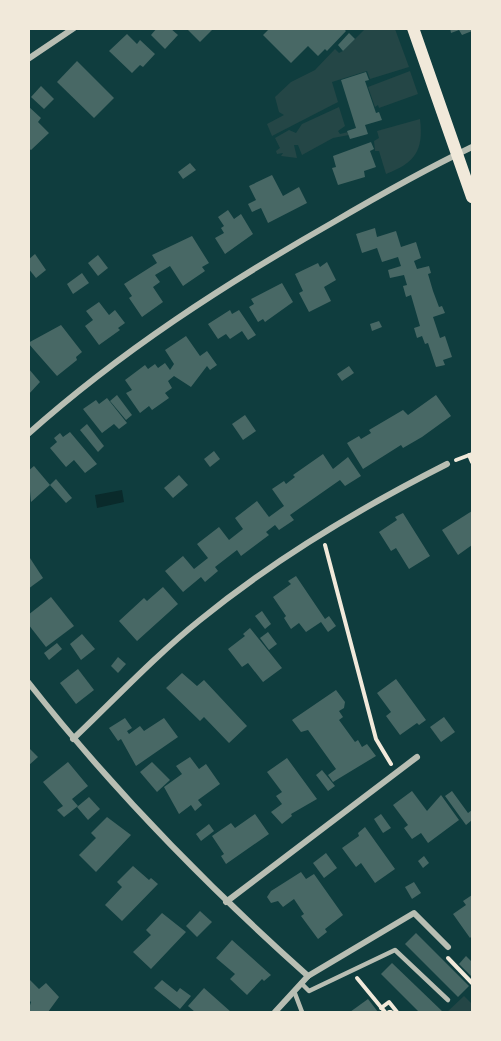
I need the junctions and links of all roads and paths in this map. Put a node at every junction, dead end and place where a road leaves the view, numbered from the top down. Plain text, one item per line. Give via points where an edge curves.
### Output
1 (74, 28) edge
2 (414, 28) edge
3 (28, 59) edge
4 (472, 147) edge
5 (457, 154) junction
6 (472, 197) edge
7 (28, 434) edge
8 (469, 455) dead end
9 (472, 462) edge
10 (447, 464) dead end
11 (322, 533) junction
12 (30, 686) edge
13 (73, 739) junction
14 (417, 758) dead end
15 (396, 772) junction
16 (226, 902) junction
17 (448, 947) joint
18 (351, 971) junction
19 (308, 976) junction
20 (301, 983) junction
21 (472, 983) edge
22 (294, 991) junction
23 (448, 1000) dead end
24 (381, 1008) junction
25 (275, 1012) edge
26 (302, 1012) edge
27 (388, 1012) edge
28 (397, 1012) edge

1 - 3 street
2 - 5 main road
4 - 5 street
5 - 6 main road
5 - 7 street via 240,276 135,348
8 - 9 path
10 - 11 street
11 - 13 street via 199,620
11 - 15 path via 376,738
12 - 13 street
13 - 16 street
14 - 15 street
15 - 16 street
16 - 19 street
17 - 19 street via 414,914
17 - 21 path via 446,956
18 - 20 lane via 309,991
18 - 23 lane via 395,950
18 - 24 path
19 - 20 street
20 - 22 street
22 - 25 street
22 - 26 lane
24 - 27 path
24 - 28 path via 389,1002

